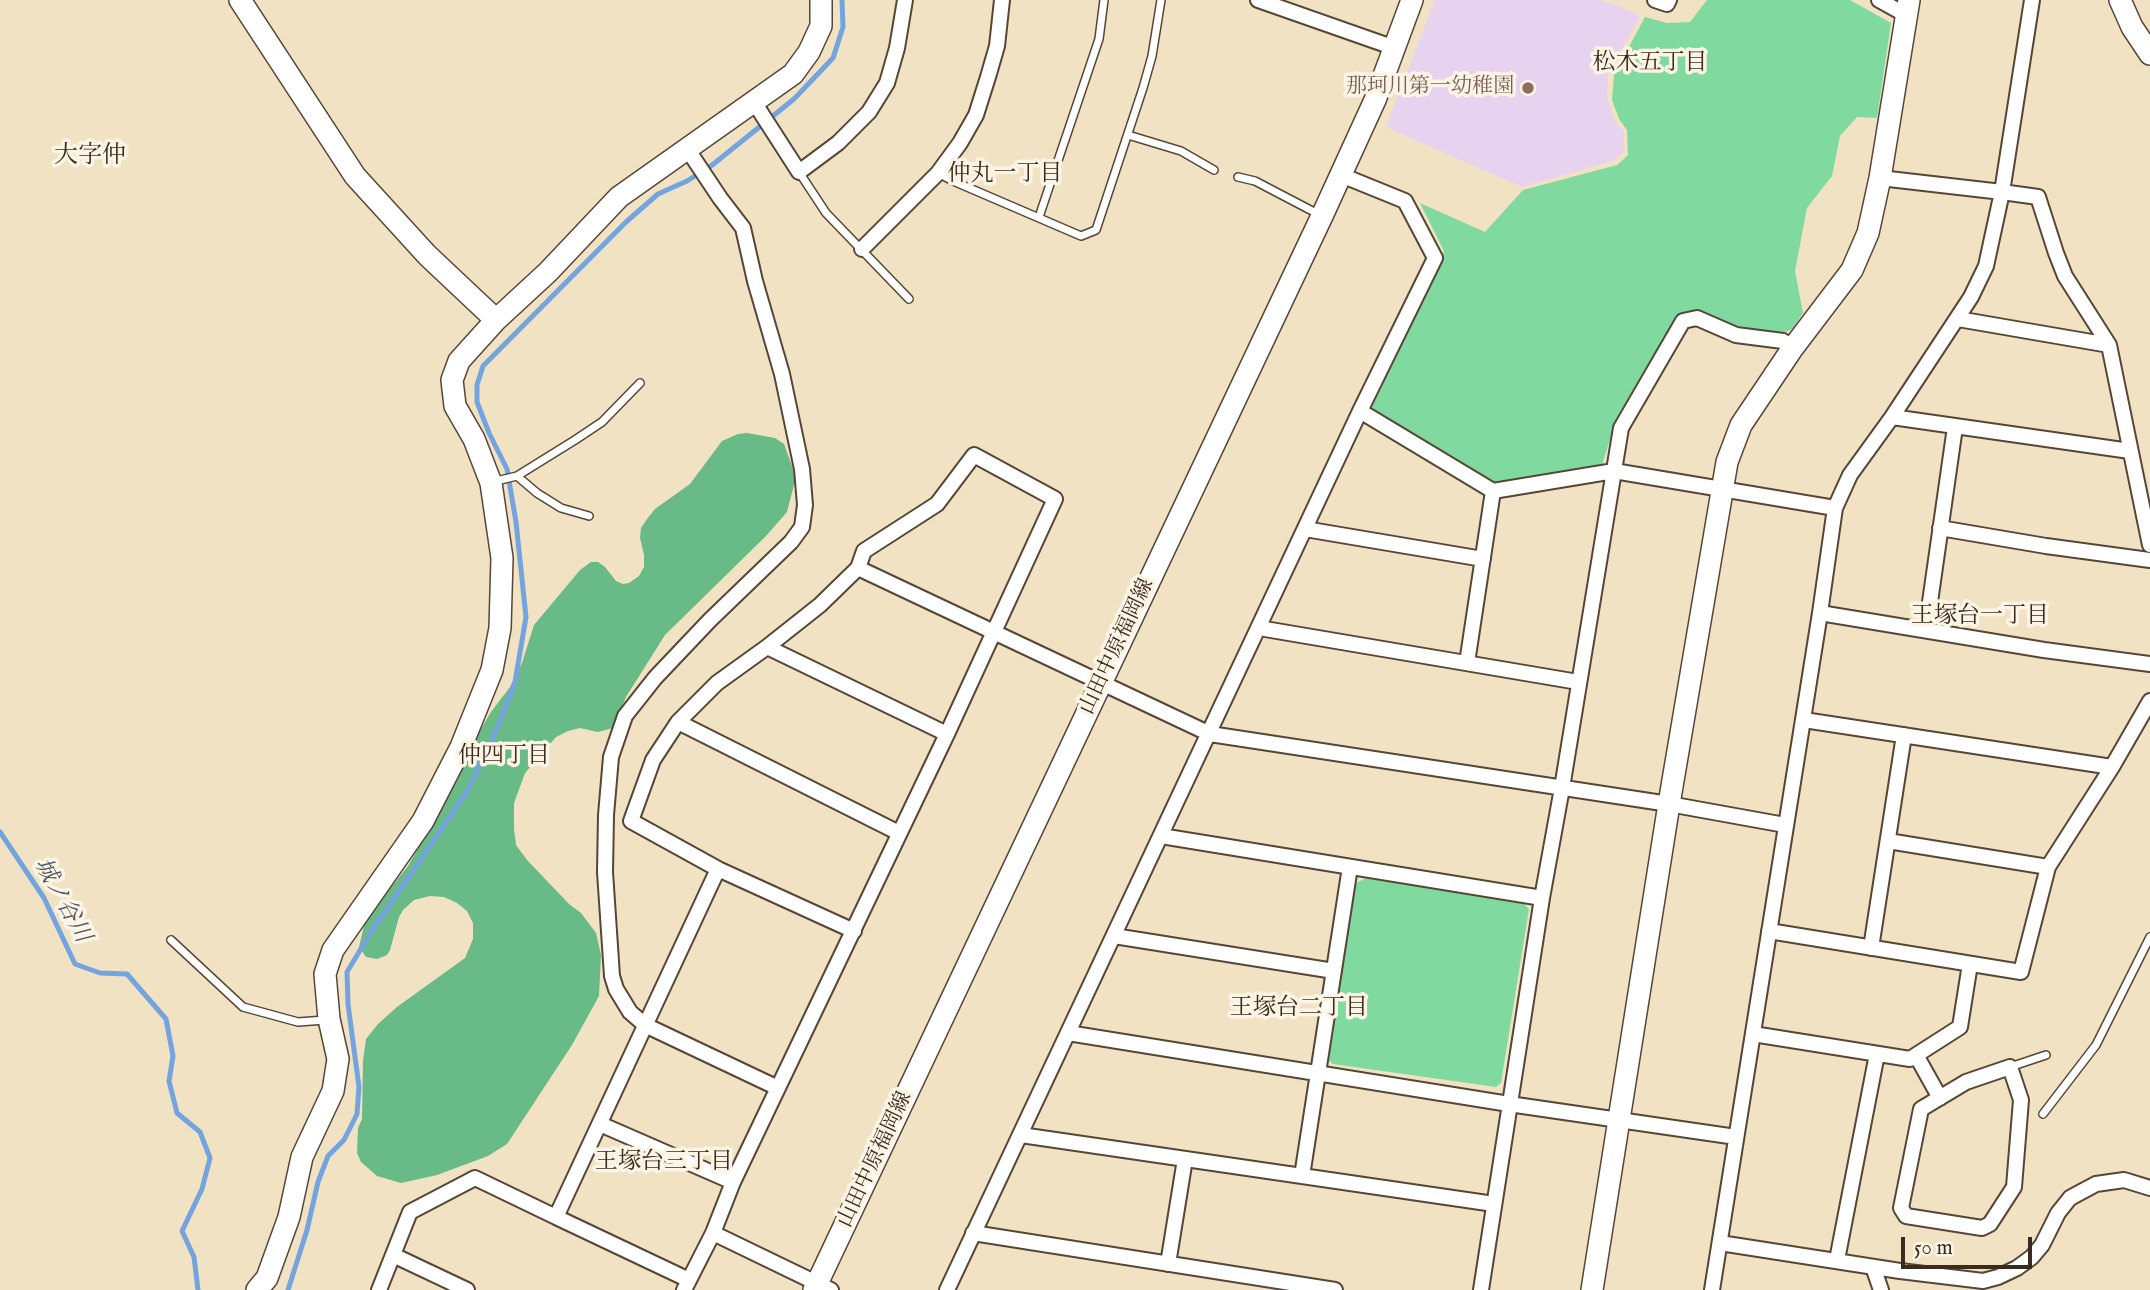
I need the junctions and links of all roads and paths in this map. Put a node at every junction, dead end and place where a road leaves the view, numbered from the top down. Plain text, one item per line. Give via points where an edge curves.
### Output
1 (240, 0) edge
2 (821, 0) edge
3 (905, 0) edge
4 (1002, 0) edge
5 (1104, 0) edge
6 (1161, 0) edge
7 (1258, 0) edge
8 (1412, 0) edge
9 (1656, 0) edge
10 (1669, 0) edge
11 (1879, 0) edge
12 (2032, 0) edge
13 (2120, 0) edge
14 (1908, 8) edge
15 (1395, 48) junction
16 (2150, 54) edge
17 (754, 102) junction
18 (1128, 135) junction
19 (686, 147) junction
20 (1214, 170) dead end
21 (799, 172) junction
22 (938, 173) junction
23 (1341, 175) junction
24 (1238, 177) dead end
25 (1880, 178) junction
26 (2002, 192) junction
27 (1322, 216) junction
28 (1039, 217) junction
29 (862, 249) junction
30 (909, 299) dead end
31 (1958, 319) junction
32 (496, 320) junction
33 (2109, 345) junction
34 (1792, 349) junction
35 (640, 383) dead end
36 (1360, 411) junction
37 (1892, 417) junction
38 (1955, 427) junction
39 (2130, 452) junction
40 (1614, 471) junction
41 (517, 475) junction
42 (491, 482) junction
43 (1721, 490) junction
44 (1493, 491) junction
45 (1835, 508) junction
46 (589, 516) dead end
47 (1940, 528) junction
48 (1305, 530) junction
49 (2150, 545) edge
50 (1483, 559) junction
51 (2150, 561) edge
52 (858, 568) junction
53 (1820, 613) junction
54 (1259, 628) junction
55 (1926, 630) junction
56 (994, 632) junction
57 (768, 647) junction
58 (1466, 663) junction
59 (2150, 664) edge
60 (1578, 682) junction
61 (1100, 684) junction
62 (2150, 701) edge
63 (1804, 720) junction
64 (677, 722) junction
65 (947, 734) junction
66 (1210, 734) junction
67 (1905, 735) junction
68 (2112, 767) junction
69 (1562, 788) junction
70 (1669, 804) junction
71 (1785, 825) junction
72 (899, 833) junction
73 (1161, 836) junction
74 (1888, 841) junction
75 (1350, 867) junction
76 (2048, 867) junction
77 (718, 869) junction
78 (1542, 898) junction
79 (854, 931) junction
80 (1769, 932) junction
81 (1114, 936) junction
82 (2150, 937) edge
83 (171, 940) dead end
84 (1871, 948) junction
85 (1970, 964) junction
86 (1334, 971) junction
87 (330, 1019) junction
88 (645, 1025) junction
89 (1068, 1033) junction
90 (1753, 1034) junction
91 (1877, 1054) junction
92 (1916, 1055) junction
93 (2046, 1055) dead end
94 (2010, 1067) junction
95 (1319, 1073) junction
96 (778, 1088) junction
97 (1940, 1098) junction
98 (1509, 1104) junction
99 (2043, 1114) dead end
100 (1619, 1118) junction
101 (600, 1124) junction
102 (1021, 1135) junction
103 (1736, 1137) junction
104 (1185, 1159) junction
105 (1302, 1176) junction
106 (733, 1182) junction
107 (2150, 1188) edge
108 (1494, 1204) junction
109 (555, 1217) junction
110 (713, 1233) junction
111 (973, 1233) junction
112 (1720, 1243) junction
113 (393, 1255) junction
114 (1837, 1260) junction
115 (1168, 1264) junction
116 (1873, 1267) junction
117 (686, 1285) edge
118 (821, 1288) edge
119 (257, 1290) edge
120 (379, 1290) edge
121 (467, 1290) edge
122 (947, 1290) edge
123 (1335, 1290) edge
124 (1481, 1290) edge
125 (1592, 1290) edge
126 (1712, 1290) edge
127 (1881, 1290) edge

1 - 32 street via 355,176 427,255
2 - 17 street via 821,26 809,52 793,74
3 - 21 street via 887,83 869,112
4 - 22 street via 997,46 976,115
5 - 28 lane via 1099,38
6 - 18 lane via 1152,56
7 - 15 street
8 - 15 street, 山田中原福岡線
9 - 10 street via 1667,4
11 - 14 street
12 - 26 street
13 - 16 street
14 - 25 street
15 - 23 street, 山田中原福岡線
17 - 19 street
17 - 21 street
18 - 20 lane via 1181,151
18 - 28 lane via 1096,230 1081,236
19 - 32 street via 619,197
19 - 88 street via 743,228 782,374 805,505 802,527 791,542 710,620 625,716 611,757 605,872 612,976 630,1012
21 - 29 lane via 826,213
22 - 28 lane
22 - 29 street
23 - 27 street, 山田中原福岡線
23 - 36 street via 1405,201 1435,258
24 - 27 lane via 1255,181
25 - 26 street
25 - 34 street via 1868,233 1852,270
26 - 31 street via 1986,265
26 - 33 street via 2038,197 2066,276
27 - 61 street, 山田中原福岡線
29 - 30 lane
31 - 33 street
31 - 37 street
32 - 42 street via 459,361 452,380 455,406
33 - 39 street
34 - 40 street via 1783,341 1736,335 1697,318 1683,321 1621,428
34 - 43 street via 1741,425
35 - 41 lane via 602,422
36 - 44 street
36 - 48 street
37 - 38 street
37 - 45 street via 1850,475
38 - 39 street
38 - 47 street
39 - 49 street
40 - 43 street
40 - 44 street
40 - 60 street
41 - 42 lane
41 - 46 lane via 561,508
42 - 87 street via 502,558 500,628 492,670 461,747 423,821 333,950 324,974
43 - 45 street
43 - 70 street
44 - 50 street
45 - 53 street
47 - 51 street
47 - 55 street
48 - 50 street
48 - 54 street
50 - 58 street
52 - 56 street
52 - 56 street via 864,551 937,504 974,455 1055,499
52 - 57 street
53 - 55 street
53 - 63 street
54 - 58 street
54 - 66 street
55 - 59 street
56 - 61 street
56 - 65 street
57 - 64 street via 717,683
57 - 65 street
58 - 60 street
60 - 69 street
61 - 66 street
61 - 118 street, 山田中原福岡線
62 - 68 street
63 - 67 street
63 - 71 street
64 - 72 street
64 - 77 street via 653,760 631,821
65 - 72 street
66 - 69 street
66 - 73 street
67 - 68 street
67 - 74 street
68 - 76 street
69 - 70 street
69 - 78 street
70 - 71 street
70 - 100 street
71 - 80 street
72 - 79 street
73 - 75 street
73 - 81 street
74 - 76 street
74 - 84 street
75 - 78 street
75 - 86 street
76 - 85 street via 2021,972
77 - 79 street
77 - 88 street
78 - 98 street
79 - 96 street
80 - 84 street
80 - 90 street
81 - 86 street
81 - 89 street
82 - 99 lane via 2096,1045
83 - 87 lane via 243,1007 298,1022
84 - 85 street
85 - 92 street via 1960,1027
86 - 95 street
87 - 119 street via 338,1059 333,1091 302,1157 289,1217 267,1278
88 - 96 street
88 - 101 street
89 - 95 street
89 - 102 street
90 - 91 street
90 - 103 street
91 - 92 street via 1910,1059
91 - 114 street
92 - 97 street
93 - 94 lane
94 - 97 street via 1966,1082
94 - 97 street via 2021,1100 2014,1187 1990,1224 1982,1228 1906,1216 1901,1208 1921,1110
95 - 98 street
95 - 105 street
96 - 106 street
98 - 100 street
98 - 108 street
100 - 103 street
100 - 125 street
101 - 106 street
101 - 109 street
102 - 104 street
102 - 111 street
103 - 112 street
104 - 105 street
104 - 115 street
105 - 108 street
106 - 110 street
107 - 116 street via 2137,1182 2111,1181 2070,1198 2032,1257 1998,1277 1963,1279
108 - 124 street
109 - 113 street via 475,1178 410,1212
109 - 117 street
110 - 117 street
110 - 118 street
111 - 115 street
111 - 122 street
112 - 114 street
112 - 126 street
113 - 120 street
113 - 121 street
114 - 116 street
115 - 123 street
116 - 127 street

